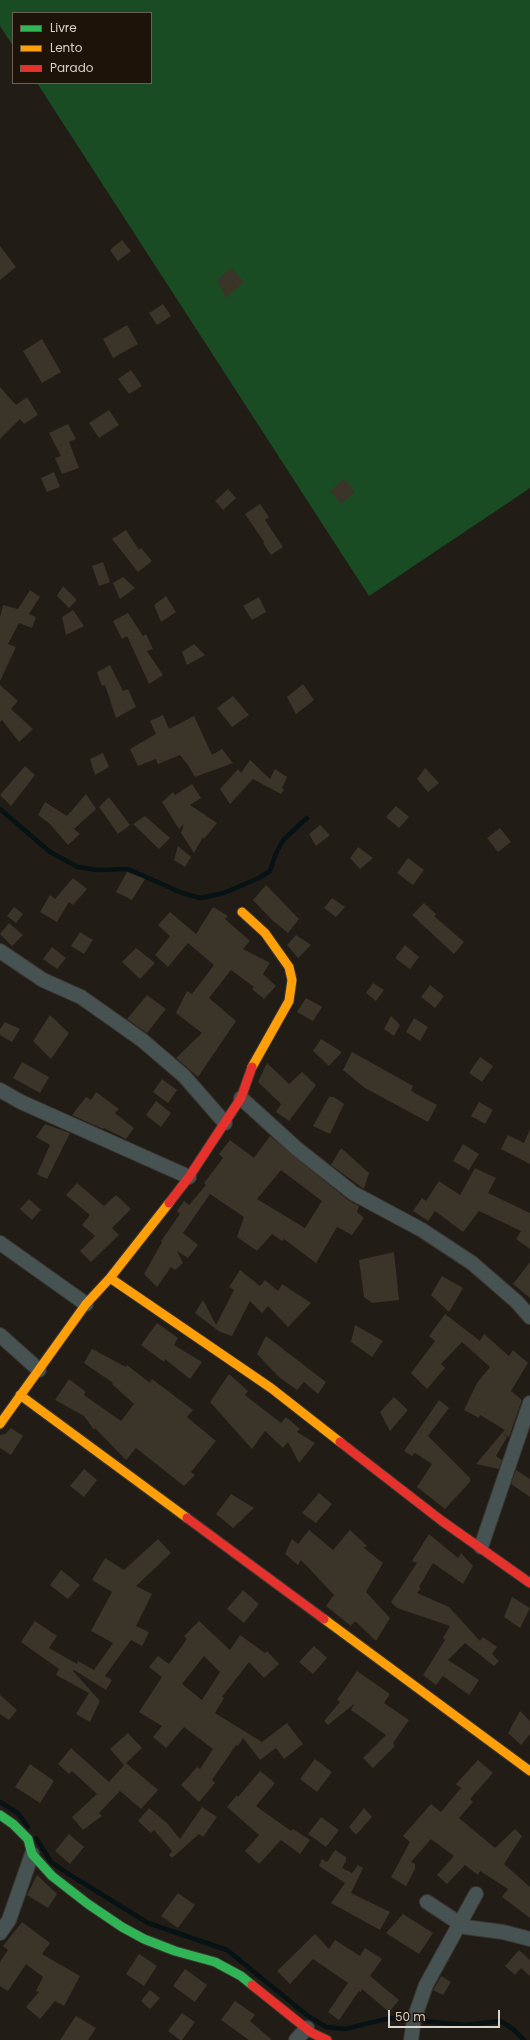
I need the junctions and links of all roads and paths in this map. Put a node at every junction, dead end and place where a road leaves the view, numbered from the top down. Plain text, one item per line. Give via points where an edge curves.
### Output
1 (242, 912) dead end
2 (0, 951) edge
3 (0, 1090) edge
4 (241, 1098) junction
5 (225, 1123) junction
6 (189, 1177) junction
7 (0, 1243) edge
8 (110, 1278) junction
9 (86, 1304) junction
10 (530, 1317) edge
11 (0, 1335) edge
12 (39, 1370) junction
13 (20, 1395) junction
14 (530, 1403) edge
15 (0, 1424) edge
16 (481, 1547) junction
17 (530, 1583) edge
18 (530, 1771) edge
19 (0, 1815) edge
20 (32, 1854) junction
21 (476, 1894) dead end
22 (427, 1902) dead end
23 (459, 1924) junction
24 (0, 1933) edge
25 (530, 1939) edge
26 (307, 2028) junction
27 (296, 2040) edge
28 (328, 2040) edge
29 (410, 2040) edge

1 - 4 street via 281,954 289,967 292,980 289,1001 277,1025 262,1046
2 - 5 street via 43,980 81,997 142,1040 184,1076
3 - 6 street via 21,1102
4 - 5 street
4 - 10 street via 296,1148 352,1193 422,1230 472,1263 517,1302
5 - 6 street
6 - 8 street
7 - 9 street
8 - 9 street
8 - 16 street via 271,1388 442,1521
9 - 12 street
11 - 12 street
12 - 13 street
13 - 15 street
13 - 18 street
14 - 16 street
16 - 17 street
19 - 20 street via 14,1824 28,1839
20 - 24 street via 9,1920
20 - 26 street via 52,1876 122,1927 175,1951 215,1962 241,1976
21 - 23 street
22 - 23 street
23 - 25 street
23 - 29 street via 426,1985 414,2019
26 - 27 street
26 - 28 street

